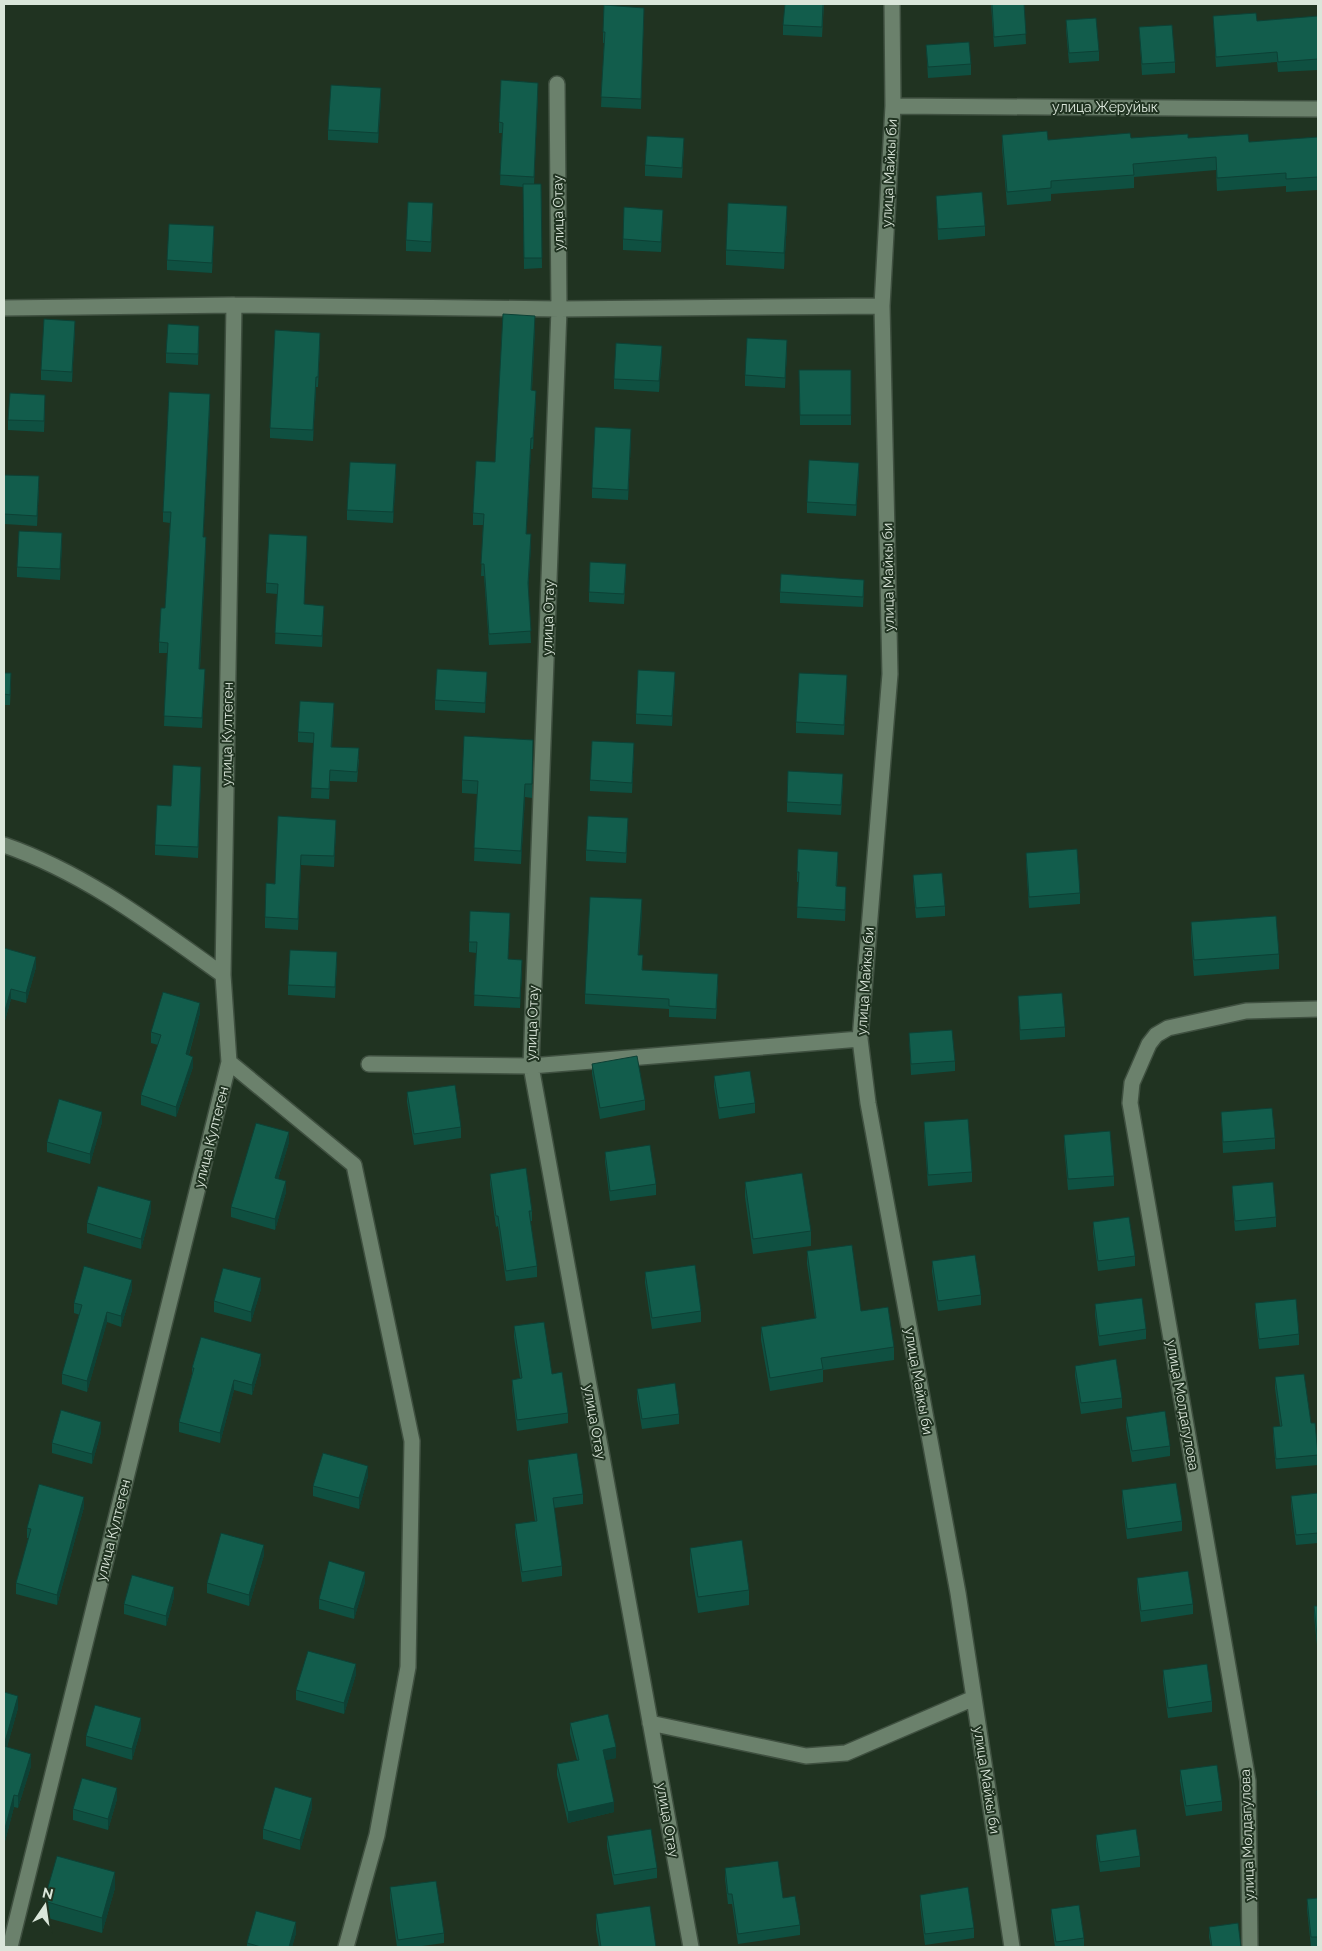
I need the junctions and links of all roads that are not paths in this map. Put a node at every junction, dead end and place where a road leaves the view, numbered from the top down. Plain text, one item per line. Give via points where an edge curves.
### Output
1 (892, 4) edge
2 (557, 84) dead end
3 (893, 106) junction
4 (1318, 109) edge
5 (234, 305) junction
6 (882, 306) junction
7 (4, 308) edge
8 (559, 309) junction
9 (4, 845) edge
10 (223, 975) junction
11 (1318, 1009) edge
12 (860, 1039) junction
13 (229, 1062) junction
14 (369, 1064) dead end
15 (530, 1066) junction
16 (974, 1698) junction
17 (650, 1723) junction
18 (10, 1947) edge
19 (346, 1947) edge
20 (691, 1947) edge
21 (1012, 1947) edge
22 (1250, 1947) edge

1 - 3 street, улица Майкы би
2 - 8 street, улица Отау
3 - 4 street, улица Жеруйык
3 - 6 street, улица Майкы би
5 - 7 street
5 - 8 street
5 - 10 street, улица Култеген
6 - 8 street
6 - 12 street, улица Майкы би via 890,674
8 - 15 street, улица Отау
9 - 10 street via 77,876
10 - 13 street, улица Култеген
11 - 22 street, улица Молдагулова via 1246,1011 1168,1028 1149,1044 1132,1083 1130,1103 1248,1781
12 - 15 street
12 - 16 street, улица Майкы би via 868,1104 958,1593
13 - 18 street, улица Култеген
13 - 19 street via 354,1165 412,1441 408,1667 377,1835
14 - 15 street
15 - 17 street, улица Отау
16 - 17 street via 846,1753 806,1756
16 - 21 street, улица Майкы би
17 - 20 street, улица Отау

